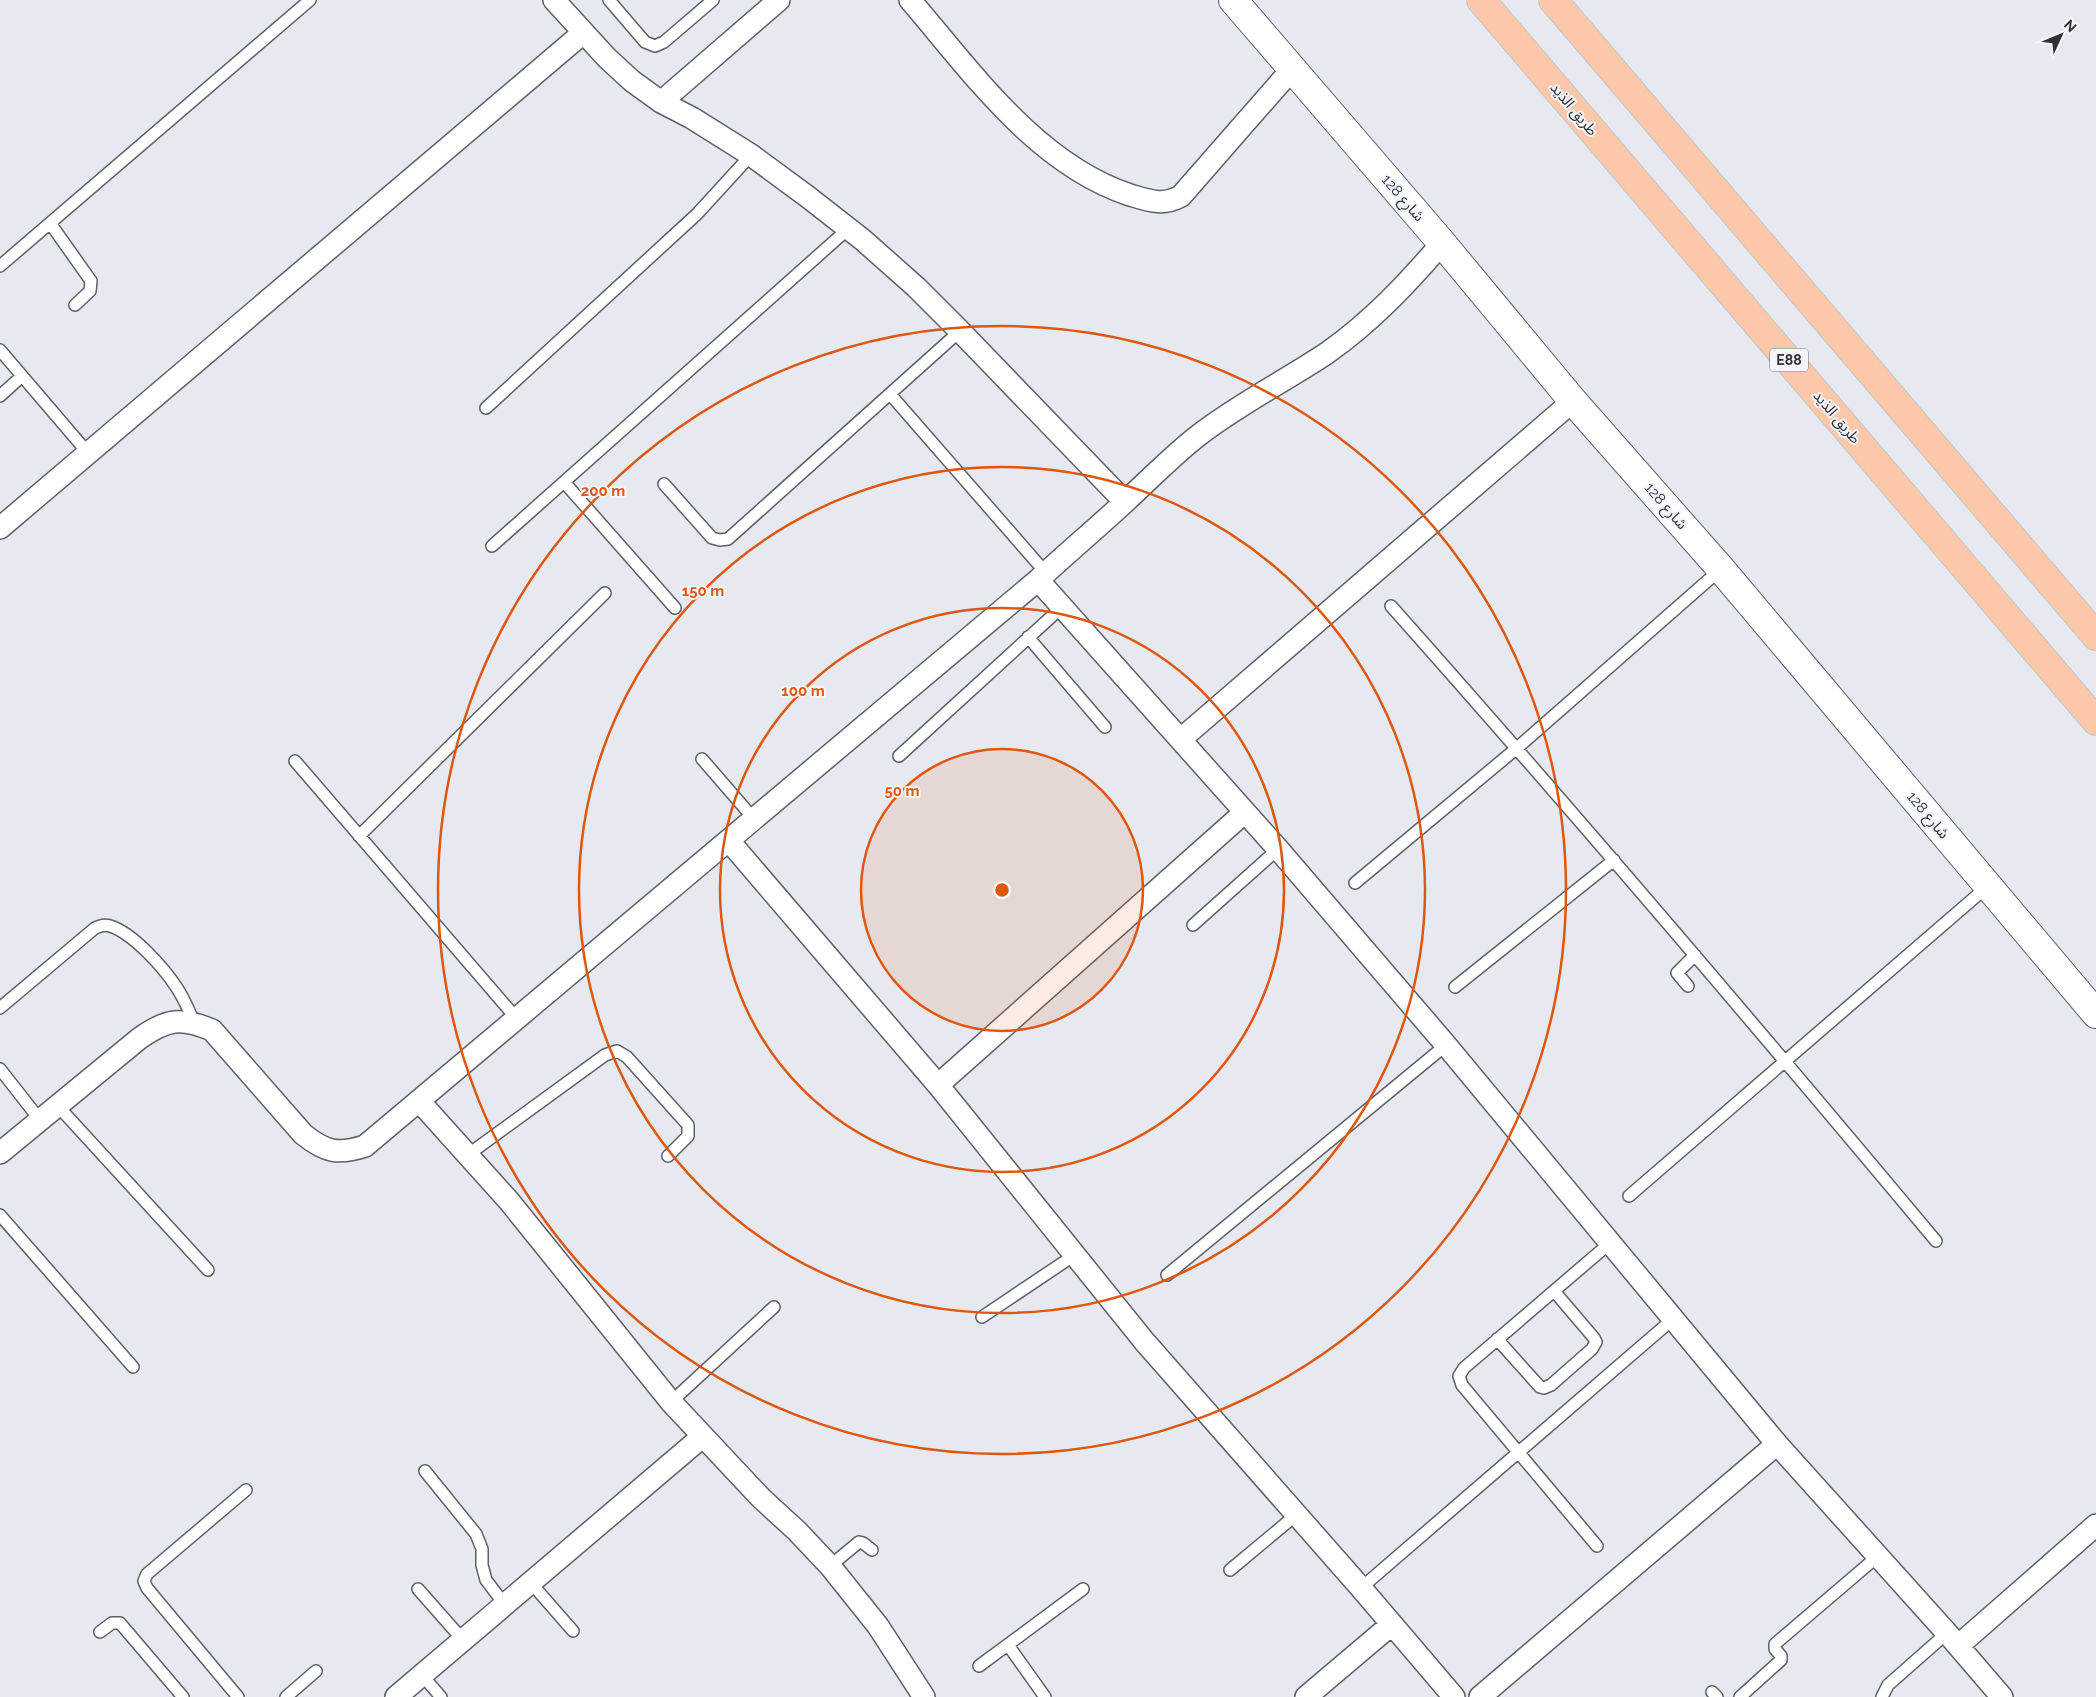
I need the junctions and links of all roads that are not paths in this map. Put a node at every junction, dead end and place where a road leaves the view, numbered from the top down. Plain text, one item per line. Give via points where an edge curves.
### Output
1 (310, 0) edge
2 (554, 0) edge
3 (609, 0) edge
4 (712, 0) edge
5 (779, 0) edge
6 (910, 0) edge
7 (1233, 0) edge
8 (1481, 0) edge
9 (1552, 0) edge
10 (583, 33) junction
11 (1292, 69) junction
12 (661, 102) junction
13 (751, 156) junction
14 (50, 223) junction
15 (848, 229) junction
16 (1442, 244) junction
17 (0, 266) edge
18 (75, 304) dead end
19 (960, 331) junction
20 (0, 350) edge
21 (22, 376) junction
22 (890, 394) junction
23 (0, 396) edge
24 (1573, 401) junction
25 (486, 408) dead end
26 (88, 454) junction
27 (564, 482) junction
28 (664, 484) dead end
29 (1125, 502) junction
30 (0, 528) edge
31 (492, 546) dead end
32 (1721, 569) junction
33 (1042, 576) junction
34 (605, 593) dead end
35 (1391, 606) dead end
36 (1062, 607) junction
37 (675, 608) dead end
38 (2096, 636) edge
39 (1028, 637) junction
40 (2096, 721) edge
41 (1105, 727) dead end
42 (1181, 739) junction
43 (1517, 748) junction
44 (898, 756) dead end
45 (702, 759) dead end
46 (295, 761) dead end
47 (1245, 812) junction
48 (754, 819) junction
49 (359, 836) junction
50 (729, 840) junction
51 (1278, 848) junction
52 (1614, 860) junction
53 (1355, 883) dead end
54 (1988, 886) junction
55 (1193, 925) dead end
56 (1695, 955) junction
57 (1688, 986) dead end
58 (1455, 987) dead end
59 (0, 1008) edge
60 (2096, 1014) edge
61 (518, 1019) junction
62 (194, 1023) junction
63 (1446, 1045) junction
64 (1785, 1060) junction
65 (0, 1069) edge
66 (938, 1085) junction
67 (420, 1102) junction
68 (57, 1105) junction
69 (40, 1120) junction
70 (0, 1153) edge
71 (469, 1154) junction
72 (668, 1156) dead end
73 (1629, 1196) dead end
74 (0, 1215) edge
75 (1936, 1241) dead end
76 (1610, 1244) junction
77 (1073, 1256) junction
78 (208, 1270) dead end
79 (1167, 1274) dead end
80 (1554, 1291) junction
81 (774, 1307) dead end
82 (982, 1317) dead end
83 (1673, 1319) junction
84 (1497, 1339) junction
85 (133, 1367) dead end
86 (671, 1402) junction
87 (702, 1437) junction
88 (1777, 1444) junction
89 (1518, 1452) junction
90 (425, 1471) dead end
91 (246, 1490) dead end
92 (1296, 1514) junction
93 (2096, 1525) edge
94 (1597, 1546) dead end
95 (872, 1550) dead end
96 (1878, 1556) junction
97 (830, 1566) junction
98 (1230, 1570) dead end
99 (531, 1583) junction
100 (1361, 1588) junction
101 (418, 1589) dead end
102 (1083, 1589) dead end
103 (504, 1605) junction
104 (1391, 1625) junction
105 (572, 1631) dead end
106 (100, 1632) dead end
107 (1953, 1639) junction
108 (463, 1640) junction
109 (1008, 1645) junction
110 (979, 1666) dead end
111 (316, 1671) dead end
112 (422, 1675) junction
113 (183, 1697) edge
114 (238, 1697) edge
115 (286, 1697) edge
116 (396, 1697) edge
117 (441, 1697) edge
118 (924, 1697) edge
119 (1045, 1697) edge
120 (1306, 1697) edge
121 (1454, 1697) edge
122 (1480, 1697) edge
123 (1740, 1697) edge
124 (1882, 1697) edge
125 (2002, 1697) edge

1 - 14 lane
2 - 10 street
3 - 4 lane via 645,42 655,46 664,42
5 - 12 street
6 - 11 street via 1031,136 1088,176 1152,202 1172,201 1181,196
7 - 11 street, شارع 128
8 - 40 highway, طريق الذيد / E88
9 - 38 highway
10 - 12 street via 632,81
10 - 26 street
11 - 16 street, شارع 128
12 - 13 street
13 - 15 street
13 - 25 lane via 697,214
14 - 17 lane
14 - 18 lane via 91,281 90,291
15 - 19 street via 916,287
15 - 27 lane
16 - 24 street, شارع 128
16 - 29 street via 1367,322 1326,353 1199,435
19 - 22 lane
19 - 29 street
20 - 21 lane
21 - 23 lane
21 - 26 lane
22 - 28 lane via 728,539 712,538
22 - 33 lane
24 - 32 street, شارع 128
24 - 42 street
26 - 30 street
27 - 31 lane
27 - 37 lane
29 - 33 street
32 - 43 lane
32 - 54 street, شارع 128
33 - 36 street
33 - 48 street
34 - 49 lane
35 - 43 lane
36 - 39 lane
36 - 42 street
39 - 41 lane
39 - 44 lane
42 - 47 street
43 - 52 lane
43 - 53 lane
45 - 48 lane
46 - 49 lane
47 - 51 street
47 - 66 street
48 - 50 street
49 - 61 lane
50 - 61 street
50 - 66 street
51 - 55 lane
51 - 63 street
52 - 56 lane
52 - 58 lane
54 - 60 street, شارع 128
54 - 64 lane
56 - 57 lane via 1677,972
56 - 64 lane
59 - 62 lane via 95,928 105,925 138,944 167,975 183,998
61 - 67 street
62 - 67 street via 212,1030 226,1044 303,1134 316,1145 332,1151 349,1151 365,1146
62 - 68 street via 174,1021 156,1027
63 - 76 street
63 - 79 lane
64 - 73 lane
64 - 75 lane
65 - 69 lane
66 - 77 street
67 - 71 street
68 - 69 street
68 - 78 lane
69 - 70 street
71 - 72 lane via 605,1054 617,1051 627,1057 688,1125 688,1136
71 - 86 street
74 - 85 lane
76 - 80 lane
76 - 83 street
77 - 82 lane
77 - 92 street
80 - 84 lane
80 - 84 lane via 1596,1342 1551,1385 1540,1387
81 - 86 lane
83 - 88 street
83 - 89 lane
84 - 89 lane via 1460,1371 1459,1381
86 - 87 street
87 - 97 street
87 - 99 street
88 - 96 street
88 - 122 street
89 - 94 lane
89 - 100 lane
90 - 103 lane via 476,1534 482,1549 486,1580
91 - 114 lane via 147,1574 144,1581
92 - 98 lane
92 - 100 street
93 - 107 street
95 - 97 lane via 859,1542
96 - 107 street
96 - 123 lane via 1775,1644 1781,1660
97 - 118 street via 878,1626
99 - 103 street
99 - 105 lane
100 - 104 street
101 - 108 lane
102 - 109 lane
103 - 108 street
104 - 120 street
104 - 121 street
106 - 113 lane via 112,1623 120,1623
107 - 124 lane via 1888,1685
107 - 125 street
108 - 112 street
109 - 110 lane
109 - 119 lane
111 - 115 lane
112 - 116 street
112 - 117 lane

